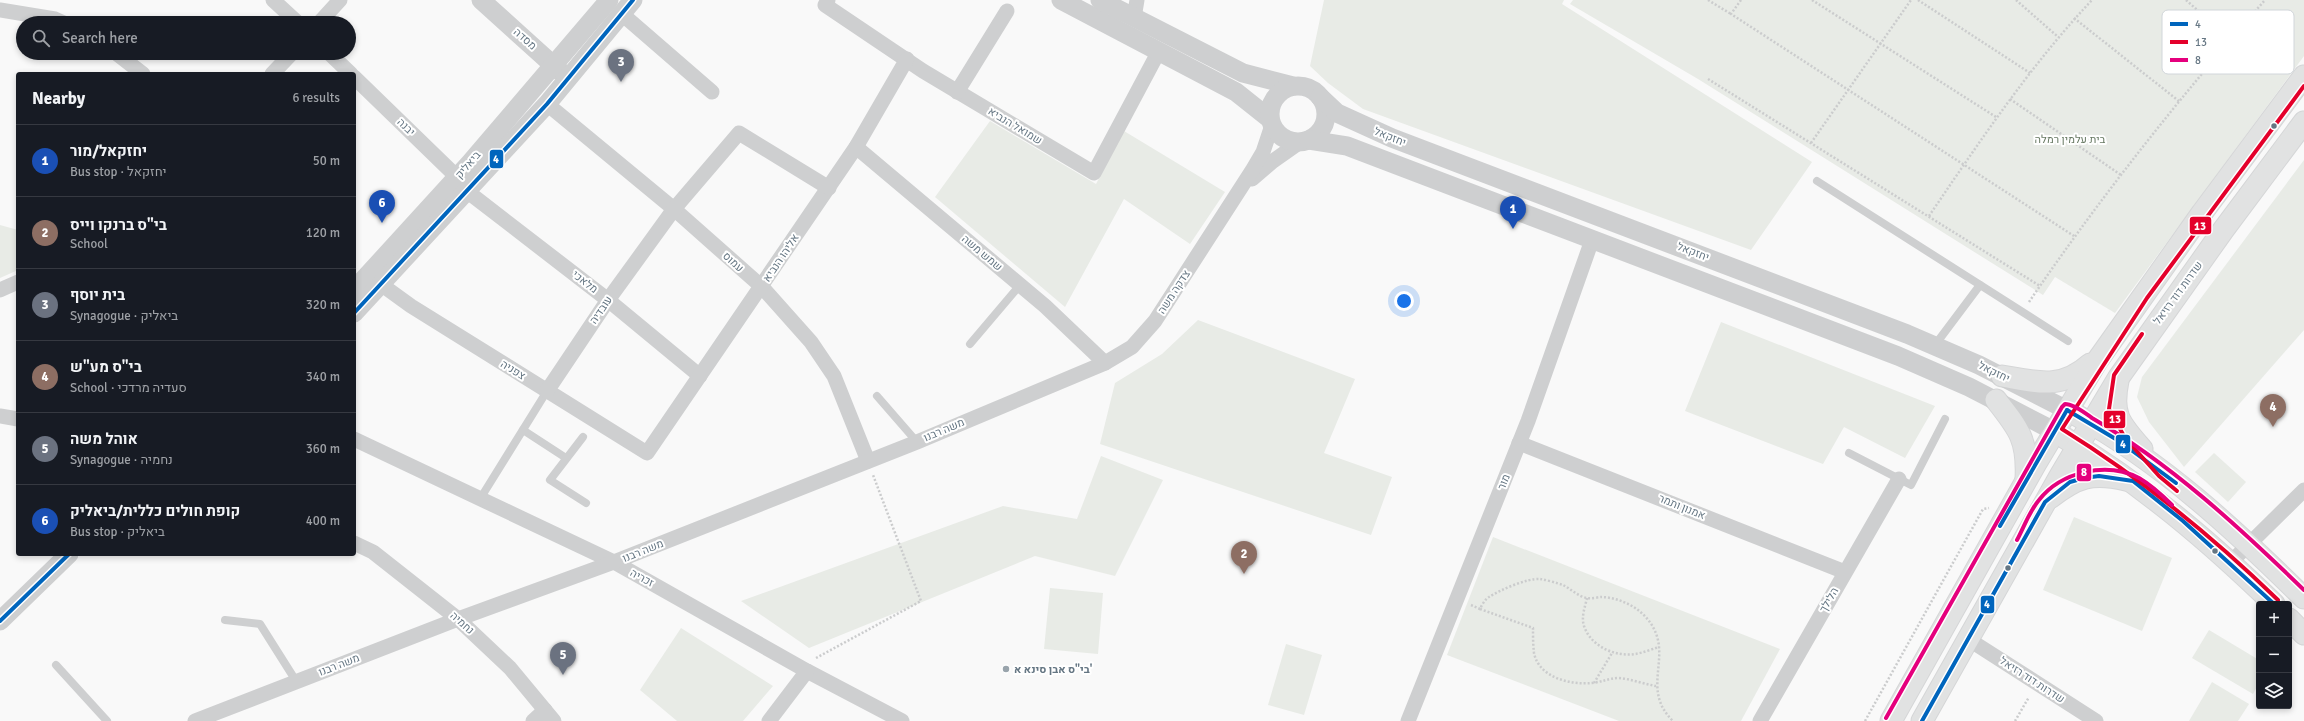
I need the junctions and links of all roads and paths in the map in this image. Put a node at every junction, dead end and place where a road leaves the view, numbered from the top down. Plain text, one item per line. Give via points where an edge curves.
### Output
1 (273, 0) edge
2 (340, 0) edge
3 (481, 0) edge
4 (609, 0) edge
5 (828, 0) edge
6 (1062, 0) edge
7 (1100, 0) edge
8 (1708, 0) edge
9 (1741, 0) edge
10 (1812, 0) edge
11 (1911, 0) edge
12 (1918, 0) edge
13 (2016, 0) edge
14 (2092, 0) edge
15 (2186, 0) edge
16 (2265, 0) edge
17 (628, 7) edge
18 (1136, 9) edge
19 (0, 10) edge
20 (2197, 10) edge
21 (2256, 10) edge
22 (1008, 11) dead end
23 (1731, 14) junction
24 (37, 16) edge
25 (290, 16) edge
26 (325, 16) edge
27 (2074, 18) junction
28 (2057, 36) junction
29 (1880, 43) junction
30 (1159, 51) junction
31 (907, 59) junction
32 (125, 60) edge
33 (285, 60) edge
34 (336, 60) edge
35 (554, 64) junction
36 (140, 72) edge
37 (274, 72) edge
38 (348, 72) edge
39 (2030, 73) junction
40 (2203, 74) edge
41 (2304, 76) edge
42 (356, 79) edge
43 (568, 79) junction
44 (1708, 79) dead end
45 (1292, 86) junction
46 (1848, 89) junction
47 (712, 92) dead end
48 (957, 92) junction
49 (1320, 97) junction
50 (2010, 99) junction
51 (2180, 102) junction
52 (547, 104) junction
53 (1996, 117) junction
54 (1271, 122) junction
55 (2304, 122) edge
56 (1304, 141) junction
57 (1811, 143) junction
58 (856, 147) junction
59 (1964, 165) junction
60 (2121, 175) junction
61 (1817, 181) dead end
62 (463, 185) junction
63 (829, 188) junction
64 (1239, 191) junction
65 (674, 210) junction
66 (1929, 216) junction
67 (2074, 236) junction
68 (1592, 240) junction
69 (16, 283) edge
70 (382, 285) junction
71 (1020, 285) junction
72 (1980, 285) junction
73 (2040, 286) junction
74 (762, 287) junction
75 (356, 288) edge
76 (0, 290) edge
77 (608, 300) junction
78 (356, 312) edge
79 (2023, 312) junction
80 (2068, 342) dead end
81 (970, 344) dead end
82 (1935, 345) junction
83 (2101, 354) junction
84 (1105, 363) junction
85 (1086, 370) joint
86 (700, 376) junction
87 (2002, 376) junction
88 (2119, 376) junction
89 (547, 391) junction
90 (877, 396) dead end
91 (1996, 400) junction
92 (2067, 410) junction
93 (0, 416) edge
94 (16, 419) edge
95 (1945, 419) dead end
96 (2090, 423) junction
97 (523, 430) junction
98 (2054, 431) junction
99 (583, 437) dead end
100 (356, 440) edge
101 (917, 442) junction
102 (1520, 443) junction
103 (2077, 445) junction
104 (647, 453) joint
105 (1849, 453) dead end
106 (566, 458) junction
107 (868, 461) junction
108 (2163, 472) junction
109 (1899, 479) junction
110 (2025, 481) junction
111 (2133, 481) junction
112 (2304, 490) edge
113 (480, 499) junction
114 (2045, 502) junction
115 (586, 504) dead end
116 (2012, 506) junction
117 (356, 544) edge
118 (2249, 545) junction
119 (67, 556) edge
120 (614, 562) junction
121 (2230, 563) junction
122 (1845, 572) junction
123 (1457, 598) junction
124 (1587, 598) junction
125 (2304, 598) edge
126 (2271, 601) edge
127 (1480, 609) junction
128 (4, 611) edge
129 (458, 619) junction
130 (225, 620) dead end
131 (2292, 622) edge
132 (2304, 634) edge
133 (1968, 639) junction
134 (1659, 647) junction
135 (1612, 653) junction
136 (56, 665) dead end
137 (803, 669) junction
138 (296, 681) junction
139 (1594, 683) junction
140 (2037, 683) junction
141 (1656, 686) junction
142 (550, 715) edge
143 (107, 721) edge
144 (196, 721) edge
145 (533, 721) edge
146 (769, 721) edge
147 (902, 721) edge
148 (1408, 721) edge
149 (1673, 721) edge
150 (1760, 721) edge
151 (1865, 721) edge
152 (1891, 721) edge
153 (1922, 721) edge
154 (2015, 721) edge
155 (2096, 721) edge

1 - 25 street
2 - 26 street
3 - 35 street, מסדה
4 - 35 street, ביאליק
5 - 31 street, שמואל הנביא via 825,5
6 - 30 street
7 - 18 street
8 - 23 path
9 - 23 path
10 - 29 path
11 - 29 path
12 - 39 path
13 - 28 path
14 - 27 path
15 - 20 path
16 - 21 path
17 - 43 street, ביאליק
17 - 47 street, ביאליק
18 - 45 street via 1243,73
19 - 24 street
22 - 48 street
23 - 46 path
27 - 28 path
27 - 51 path
28 - 39 path
29 - 46 path
29 - 53 path
30 - 48 street, שמואל הנביא via 1094,174
30 - 54 street via 1236,92
31 - 48 street, שמואל הנביא
31 - 58 street, אליהו הנביא
32 - 36 street
33 - 37 street
34 - 38 street
35 - 43 street, מסדה
35 - 62 street, ביאליק
39 - 50 path
40 - 51 path
41 - 83 main road
42 - 62 street, יבנה
43 - 52 street, ביאליק
44 - 57 path
45 - 49 street via 1308,88
45 - 54 street via 1277,95 1270,110
46 - 57 path
46 - 59 path
49 - 56 street via 1324,104 1325,121 1316,136
49 - 82 street, יחזקאל via 1337,112 1392,138
50 - 53 path
50 - 60 path
51 - 60 path
52 - 62 street, ביאליק
52 - 65 street, עמוס
53 - 59 path
54 - 56 street via 1283,138
54 - 64 street, צדקה משה via 1263,152
55 - 88 main road, שדרות דוד רזיאל
56 - 64 street, צדקה משה via 1273,161
56 - 68 street via 1348,146
57 - 66 path
58 - 63 street, אליהו הנביא
58 - 71 street, שמש משה
59 - 66 path
59 - 67 path
60 - 67 path
61 - 72 lane
62 - 70 street, ביאליק
62 - 75 street, ביאליק
62 - 77 street, מלאכי
63 - 65 street, עובדיה via 739,133
63 - 74 street, אליהו הנביא
64 - 84 street, צדקה משה via 1155,321 1132,347
65 - 74 street, עמוס
65 - 77 street, עובדיה
66 - 73 path
67 - 73 path
68 - 91 street via 1919,365
68 - 102 street, מור
69 - 76 street
70 - 78 street, ביאליק
70 - 89 street, צפניה
71 - 81 lane
71 - 84 street, שמש משה
72 - 79 lane
72 - 82 lane
73 - 79 path
74 - 86 street, אליהו הנביא
74 - 107 street, עמוס via 811,342 834,376
77 - 86 street, מלאכי
77 - 89 street, עובדיה
79 - 80 lane
82 - 87 street, יחזקאל
83 - 87 main road via 2078,375 2064,381 2043,383
83 - 92 main road
84 - 85 street, צדקה משה
85 - 101 street, משה רבנו
86 - 104 street, אליהו הנביא
87 - 92 street, יחזקאל
88 - 96 main road, שדרות דוד רזיאל
88 - 108 main road via 2115,408 2129,434
89 - 97 lane, עובדיה
89 - 104 street, צפניה
90 - 101 lane
91 - 98 street
91 - 110 main road via 2016,426 2023,440 2027,456
92 - 96 main road
92 - 98 main road
93 - 94 street
95 - 109 lane via 1912,485
96 - 103 main road, שדרות דוד רזיאל
96 - 108 main road
97 - 106 lane
97 - 113 lane, עובדיה
98 - 103 main road
98 - 110 main road
99 - 106 lane
100 - 113 street, זכריה
101 - 107 street, משה רבנו
102 - 122 street, אמנון ותמר
102 - 123 street, מור
103 - 111 main road
103 - 114 main road, שדרות דוד רזיאל
105 - 109 lane
106 - 115 lane via 550,480
107 - 120 street, משה רבנו
107 - 137 path via 921,601
108 - 118 main road
109 - 122 street, הלילך
110 - 116 main road
111 - 114 main road via 2099,476 2084,478 2070,482
111 - 121 main road via 2184,521
112 - 118 street
113 - 120 street, זכריה
114 - 133 main road, שדרות דוד רזיאל
116 - 151 path via 1983,508
116 - 152 main road
117 - 129 street, נחמיה via 373,552
118 - 121 street
118 - 125 main road
119 - 128 street
120 - 129 street, משה רבנו
120 - 137 street, זכריה
121 - 126 main road
122 - 150 street, הלילך
123 - 127 path
123 - 148 street, מור
124 - 127 path via 1563,585 1540,579 1523,581 1488,597
124 - 134 path via 1620,600 1639,610 1653,627
124 - 135 path via 1583,617 1584,627 1595,642
127 - 139 path via 1533,628 1534,654 1542,668 1557,678 1574,683
129 - 138 street, משה רבנו
129 - 142 street, נחמיה via 510,668
130 - 138 lane via 260,624
131 - 132 main road
133 - 140 street, שדרות דוד רזיאל
133 - 153 main road, שדרות דוד רזיאל
134 - 135 path via 1635,654
134 - 141 path
135 - 139 path
136 - 143 lane
137 - 146 street
137 - 147 street, זכריה
138 - 144 street, משה רבנו
139 - 141 path via 1622,678
140 - 154 path
140 - 155 street, שדרות דוד רזיאל
141 - 149 path via 1660,702
142 - 145 street

